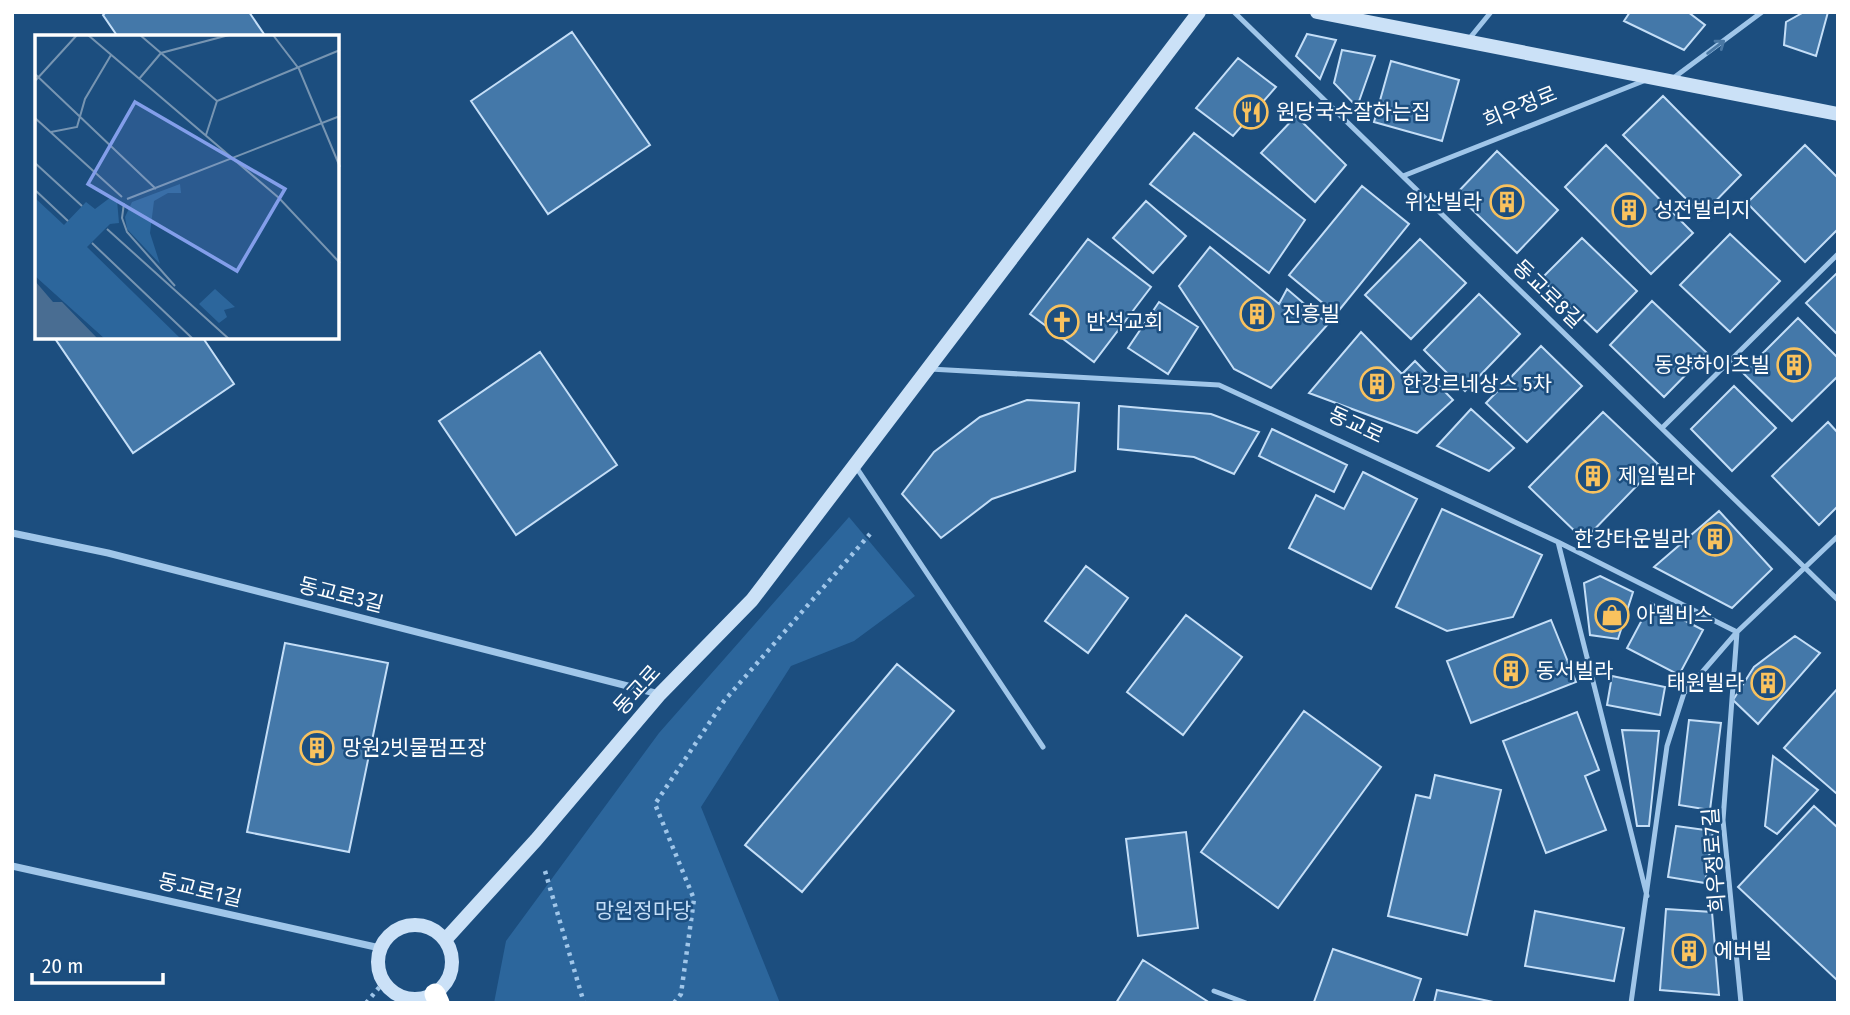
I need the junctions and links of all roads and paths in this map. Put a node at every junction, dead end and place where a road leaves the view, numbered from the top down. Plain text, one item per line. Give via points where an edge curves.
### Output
1 (1199, 12) edge
2 (1234, 12) edge
3 (1317, 12) edge
4 (1491, 12) edge
5 (1762, 12) edge
6 (1467, 41) junction
7 (1652, 77) junction
8 (1670, 81) junction
9 (1838, 114) edge
10 (1403, 176) junction
11 (1838, 254) edge
12 (927, 369) junction
13 (1662, 428) junction
14 (855, 465) junction
15 (888, 514) junction
16 (12, 533) edge
17 (1838, 536) edge
18 (1558, 542) junction
19 (1806, 566) junction
20 (1838, 600) edge
21 (1737, 632) junction
22 (660, 694) junction
23 (1043, 747) dead end
24 (536, 840) junction
25 (12, 866) edge
26 (1648, 899) junction
27 (445, 940) junction
28 (380, 948) junction
29 (1214, 991) dead end
30 (389, 993) edge
31 (437, 998) edge
32 (366, 1003) edge
33 (584, 1003) edge
34 (674, 1003) edge
35 (1246, 1003) edge
36 (1631, 1003) edge
37 (1741, 1003) edge

1 - 12 street, 동교로
2 - 10 lane, 동교로8길
3 - 6 street, 희우정로
4 - 6 lane
8 -> 5 lane
6 - 7 street, 희우정로
7 - 8 street, 희우정로
7 - 10 lane, 희우정로
8 - 9 street, 희우정로
10 - 13 lane, 동교로8길
11 - 13 lane
12 - 14 street, 동교로
12 - 18 lane, 동교로 via 1219,385
13 - 19 lane, 동교로8길
14 - 15 lane
14 - 22 street, 동교로 via 752,600
15 - 23 lane
15 - 34 path via 724,701 655,804 694,899 681,994
16 - 22 street, 동교로3길
17 - 19 lane
18 - 21 lane, 동교로
18 - 26 lane
19 - 20 lane, 동교로8길
19 - 21 lane
21 - 26 lane via 1684,693 1667,746
21 - 37 lane, 희우정로7길 via 1723,820
22 - 24 street, 동교로
24 - 27 street, 동교로
24 - 33 path
25 - 28 street, 동교로1길
26 - 36 lane
27 - 28 street via 437,932 415,925 394,931
27 - 31 street via 453,963
28 - 30 street via 377,961
29 - 35 lane
30 - 31 street via 413,1000
30 - 32 path

